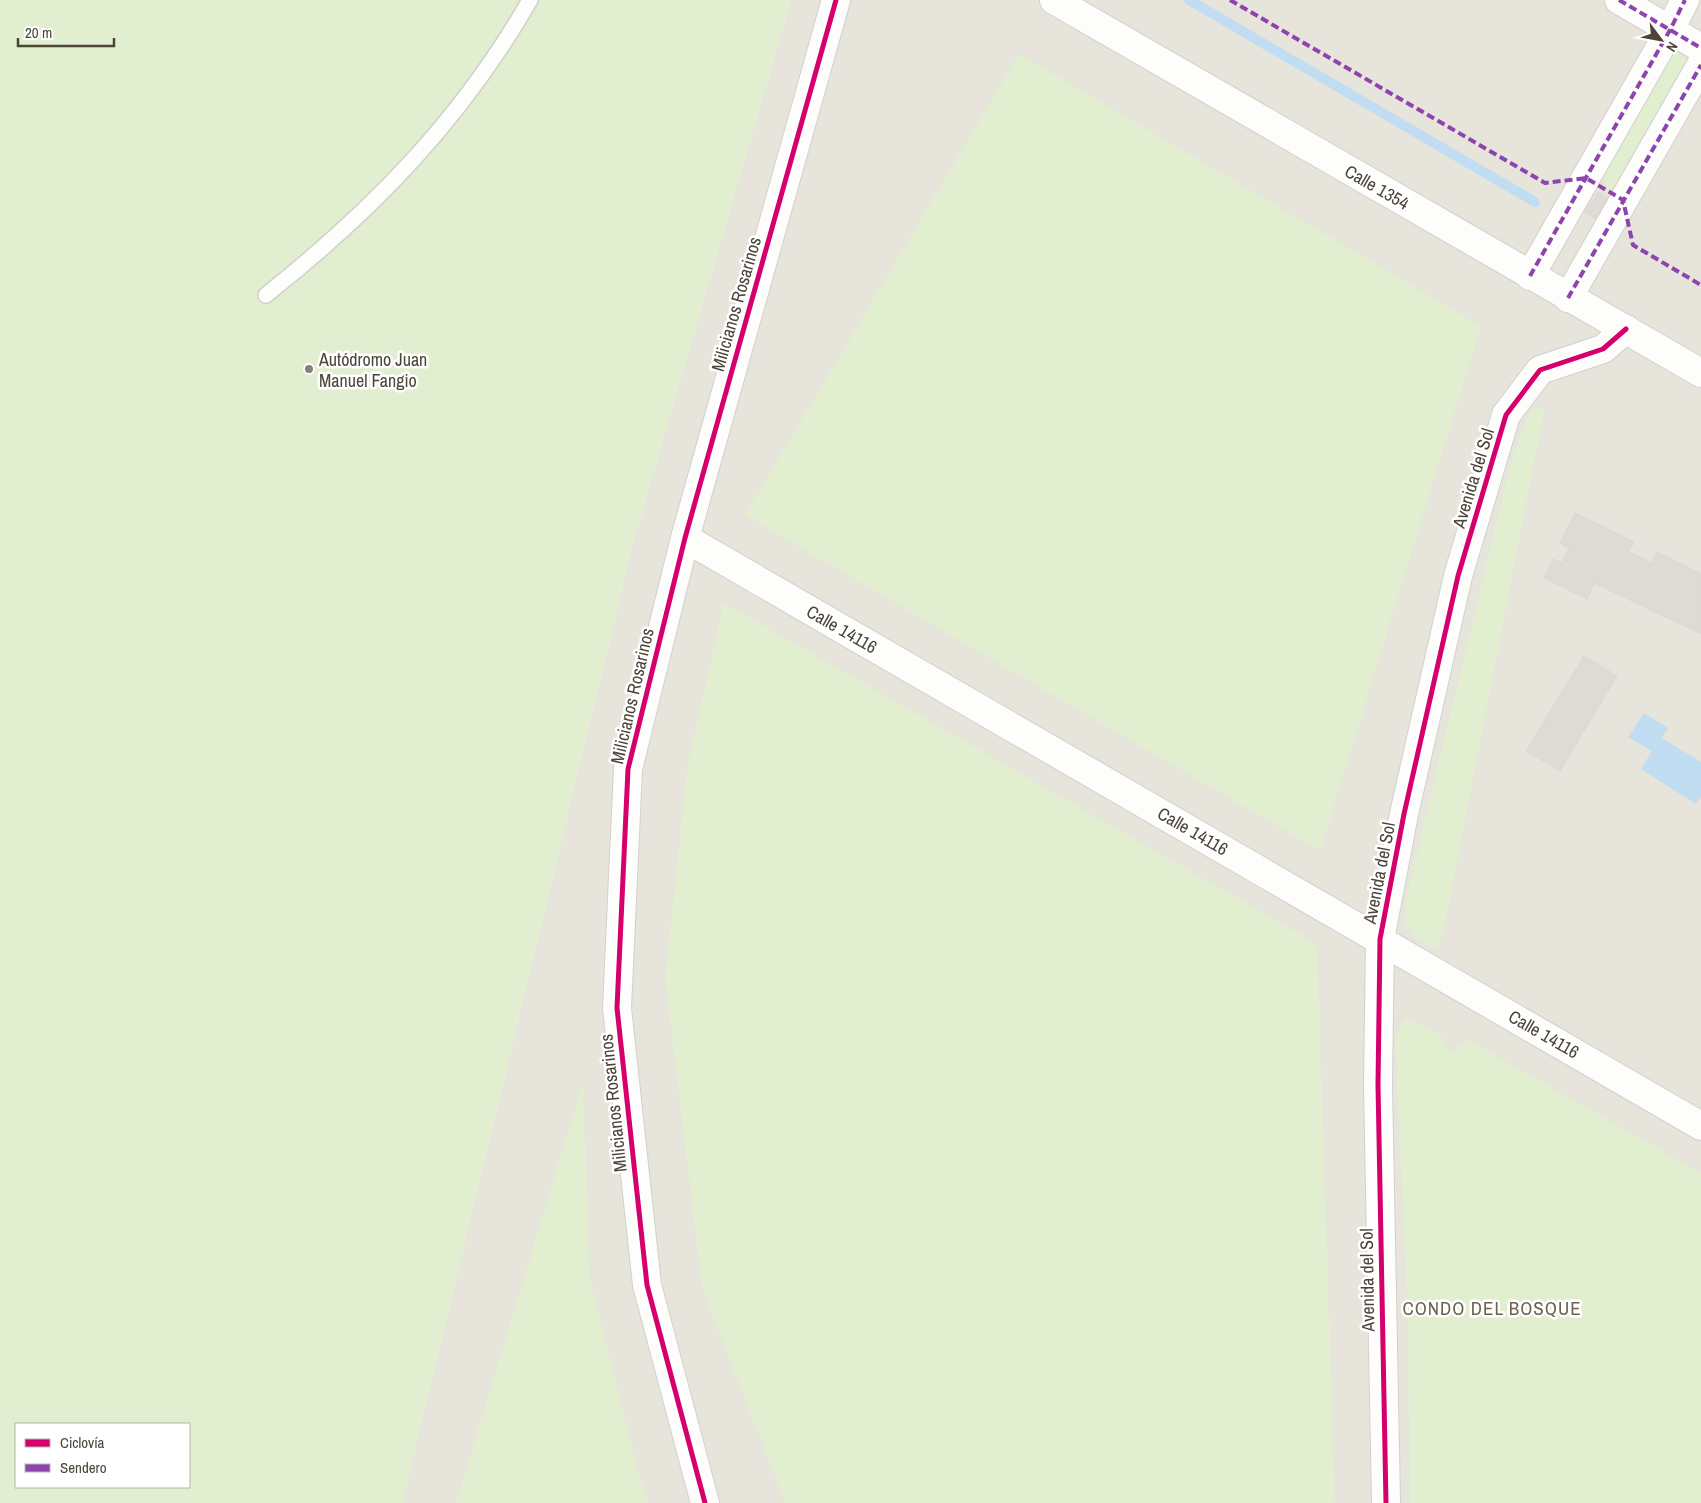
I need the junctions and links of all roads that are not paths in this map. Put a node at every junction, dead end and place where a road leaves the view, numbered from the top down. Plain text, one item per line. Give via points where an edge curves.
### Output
1 (530, 0) edge
2 (836, 0) edge
3 (1054, 0) edge
4 (1618, 0) edge
5 (1685, 0) edge
6 (1670, 30) junction
7 (1701, 48) edge
8 (1701, 65) edge
9 (1530, 276) junction
10 (266, 295) dead end
11 (1568, 298) junction
12 (1626, 329) junction
13 (1701, 373) edge
14 (685, 538) junction
15 (1380, 939) junction
16 (1701, 1126) edge
17 (705, 1503) edge
18 (1386, 1503) edge

1 - 10 lane via 482,75 404,171 314,257
2 - 14 street, Milicianos Rosarinos
3 - 9 street, Calle 1354
4 - 6 street
5 - 6 street
6 - 7 street
6 - 9 street
8 - 11 street
9 - 11 street, Calle 1354
11 - 12 street, Calle 1354
12 - 13 street, Calle 1354
12 - 15 street, Avenida del Sol via 1602,350 1540,370 1506,415 1458,576 1404,814
14 - 15 street, Calle 14116
14 - 17 street, Milicianos Rosarinos via 628,769 617,1008 647,1285
15 - 16 street, Calle 14116
15 - 18 street, Avenida del Sol via 1378,1085

